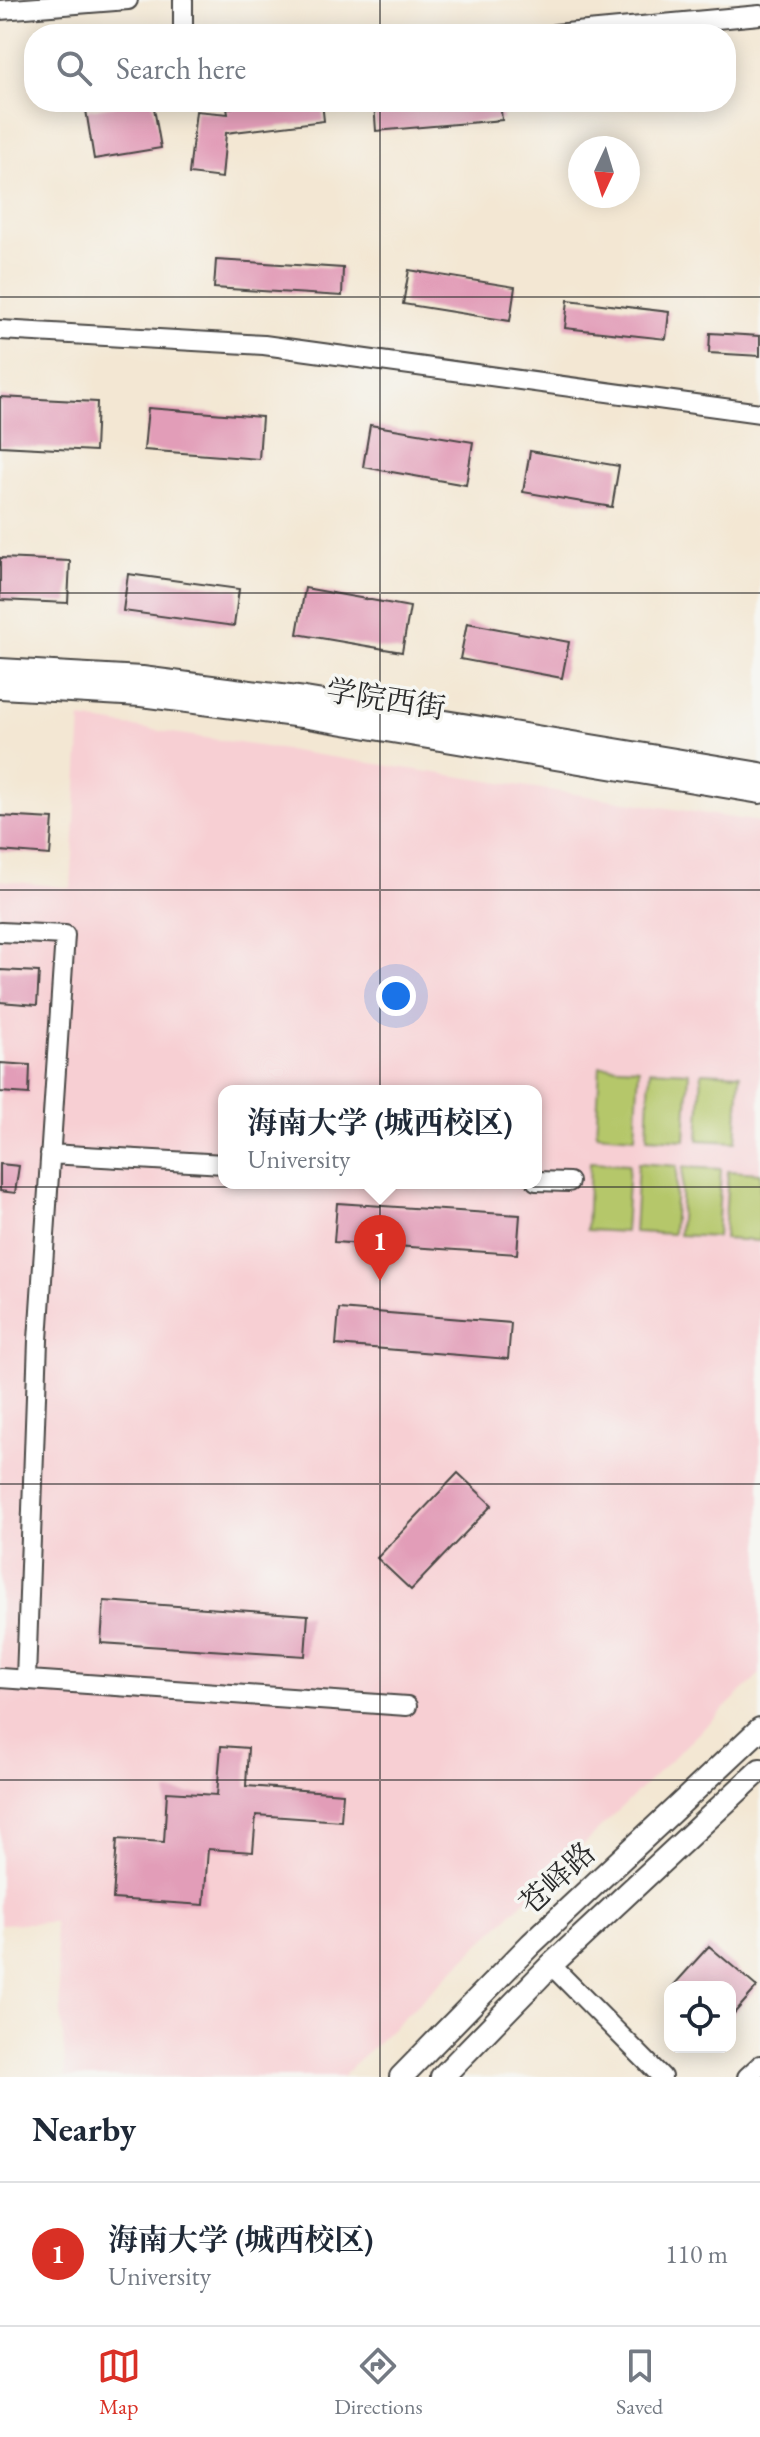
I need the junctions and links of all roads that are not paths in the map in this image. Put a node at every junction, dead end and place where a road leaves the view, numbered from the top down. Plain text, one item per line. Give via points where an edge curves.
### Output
1 (128, 0) edge
2 (183, 0) edge
3 (0, 10) edge
4 (757, 10) edge
5 (183, 24) edge
6 (639, 24) edge
7 (0, 330) edge
8 (760, 413) edge
9 (0, 670) edge
10 (0, 687) edge
11 (760, 774) edge
12 (760, 792) edge
13 (0, 932) edge
14 (50, 1154) junction
15 (218, 1164) edge
16 (542, 1181) edge
17 (569, 1182) dead end
18 (0, 1678) edge
19 (26, 1679) junction
20 (407, 1706) dead end
21 (760, 1729) edge
22 (760, 1770) edge
23 (551, 1965) junction
24 (760, 2065) edge
25 (401, 2077) edge
26 (442, 2077) edge
27 (662, 2077) edge
28 (747, 2077) edge

1 - 3 street
2 - 5 street
4 - 6 street
7 - 8 street via 264,345
9 - 11 main road, 学院西街 via 142,678 305,699
10 - 12 main road, 学院西街 via 141,695 302,716
13 - 14 street via 65,935
14 - 15 street
14 - 19 street
16 - 17 street
18 - 19 street
19 - 20 street
21 - 25 main road, 苍峄路 via 531,1944
22 - 23 main road, 苍峄路
23 - 26 main road, 苍峄路
23 - 27 street
24 - 28 street

